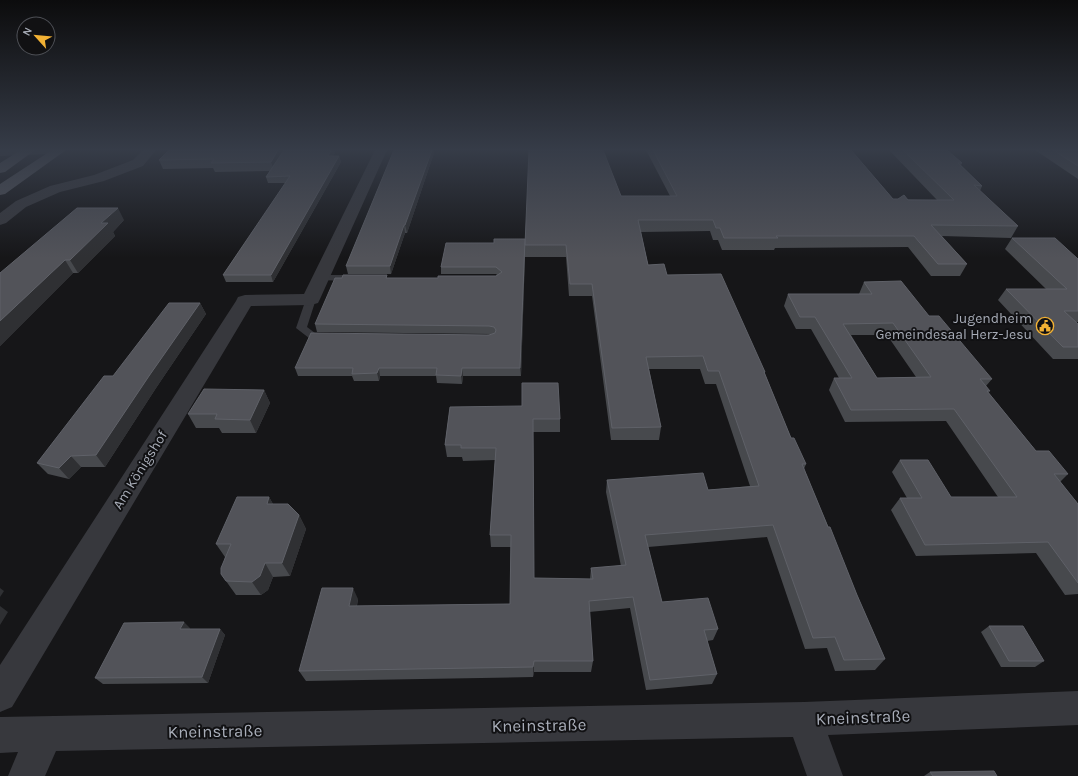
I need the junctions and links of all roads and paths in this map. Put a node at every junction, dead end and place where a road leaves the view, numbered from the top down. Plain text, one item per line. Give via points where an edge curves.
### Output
1 (66, 186) edge
2 (364, 186) edge
3 (0, 220) edge
4 (320, 278) junction
5 (366, 278) edge
6 (311, 299) junction
7 (336, 336) edge
8 (0, 695) edge
9 (1078, 708) edge
10 (804, 719) junction
11 (0, 735) edge
12 (45, 735) junction
13 (26, 776) edge
14 (825, 776) edge

1 - 3 street via 21,204
2 - 4 street
4 - 5 lane
4 - 6 street
6 - 7 lane via 301,328 313,336
6 - 8 street, Am Königshof via 245,301
9 - 10 street, Kneinstraße
10 - 12 street, Kneinstraße
10 - 14 street
11 - 12 street, Kneinstraße
12 - 13 street

